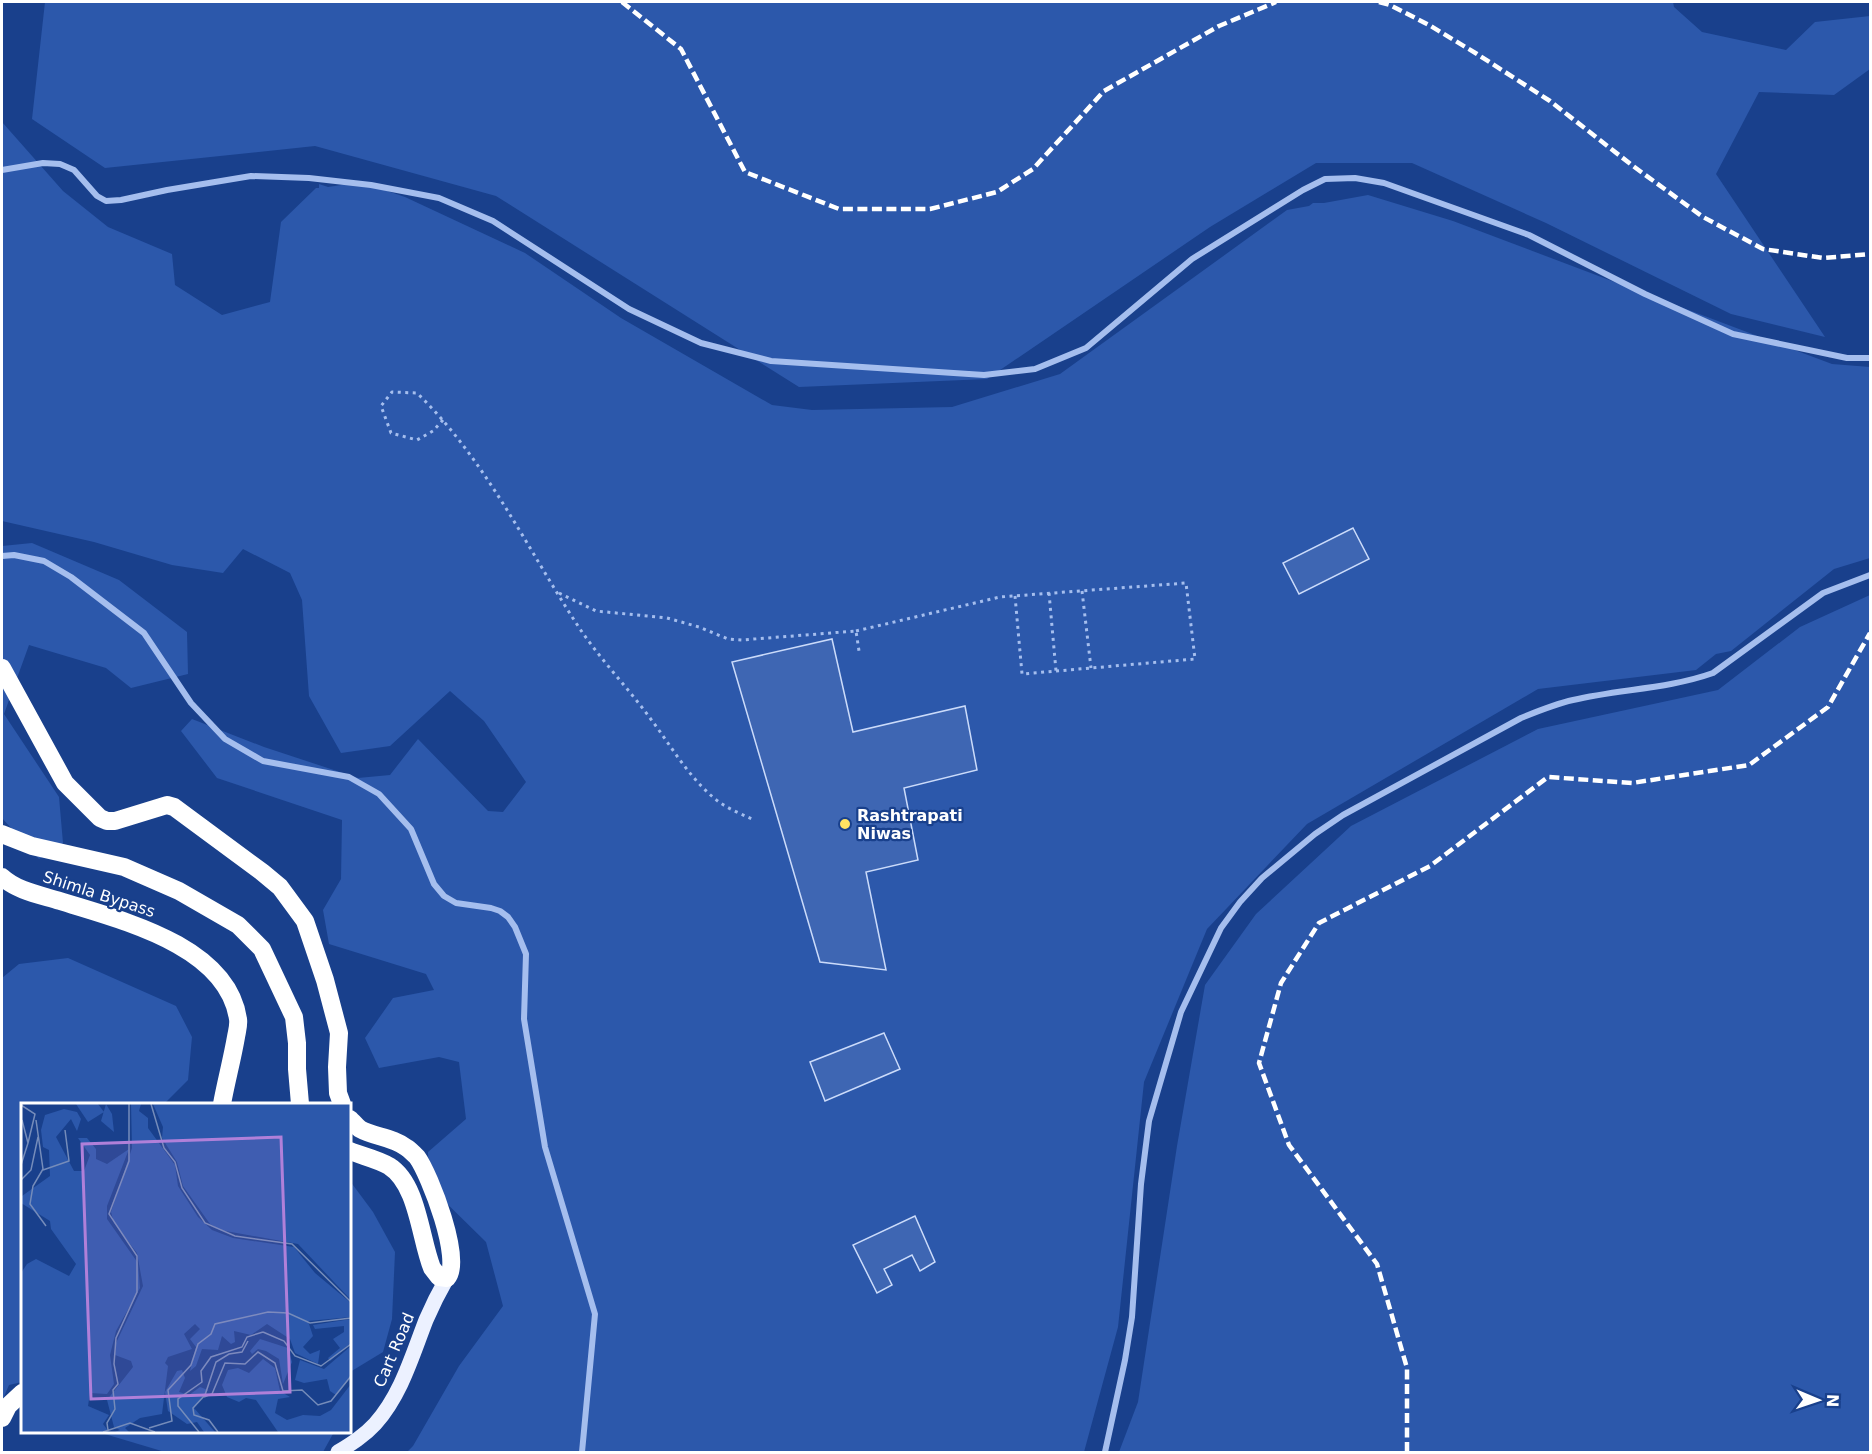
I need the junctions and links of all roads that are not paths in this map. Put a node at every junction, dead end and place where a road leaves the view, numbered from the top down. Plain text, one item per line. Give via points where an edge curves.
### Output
1 (2, 170) edge
2 (1870, 358) edge
3 (2, 556) edge
4 (1870, 575) edge
5 (2, 668) edge
6 (2, 834) edge
7 (2, 877) edge
8 (222, 1103) edge
9 (300, 1103) edge
10 (342, 1103) edge
11 (351, 1120) edge
12 (351, 1151) edge
13 (447, 1278) junction
14 (21, 1394) edge
15 (2, 1418) edge
16 (338, 1452) edge
17 (582, 1452) edge
18 (1105, 1452) edge

1 - 2 street via 60,164 74,170 106,201 251,176 371,185 439,198 493,221 629,309 700,343 771,361 984,375 1035,369 1086,348 1192,259 1325,179 1355,178 1384,183 1529,236 1733,334 1847,358
3 - 17 street via 44,561 72,577 144,633 191,703 225,739 263,761 349,777 379,795 411,829 434,884 444,896 456,903 500,911 515,927 526,954 524,1019 545,1147 595,1314
4 - 18 street via 1822,593 1713,674 1573,700 1521,718 1342,815 1262,878 1240,902 1221,928 1181,1012 1149,1121 1132,1317
5 - 10 highway via 65,783 100,818 115,821 167,805 174,807 280,887 305,921 325,980 339,1034 337,1067
6 - 9 highway via 32,846 124,867 179,891 238,925 262,949 294,1017
7 - 8 highway, Shimla Bypass via 31,892 159,934 209,966 230,991 239,1021
11 - 13 highway via 359,1128 399,1143 417,1157 446,1225 452,1262
12 - 13 highway via 387,1165 399,1175 409,1191 432,1268 439,1277
13 - 16 main road, Cart Road via 393,1400 375,1424
14 - 15 highway

